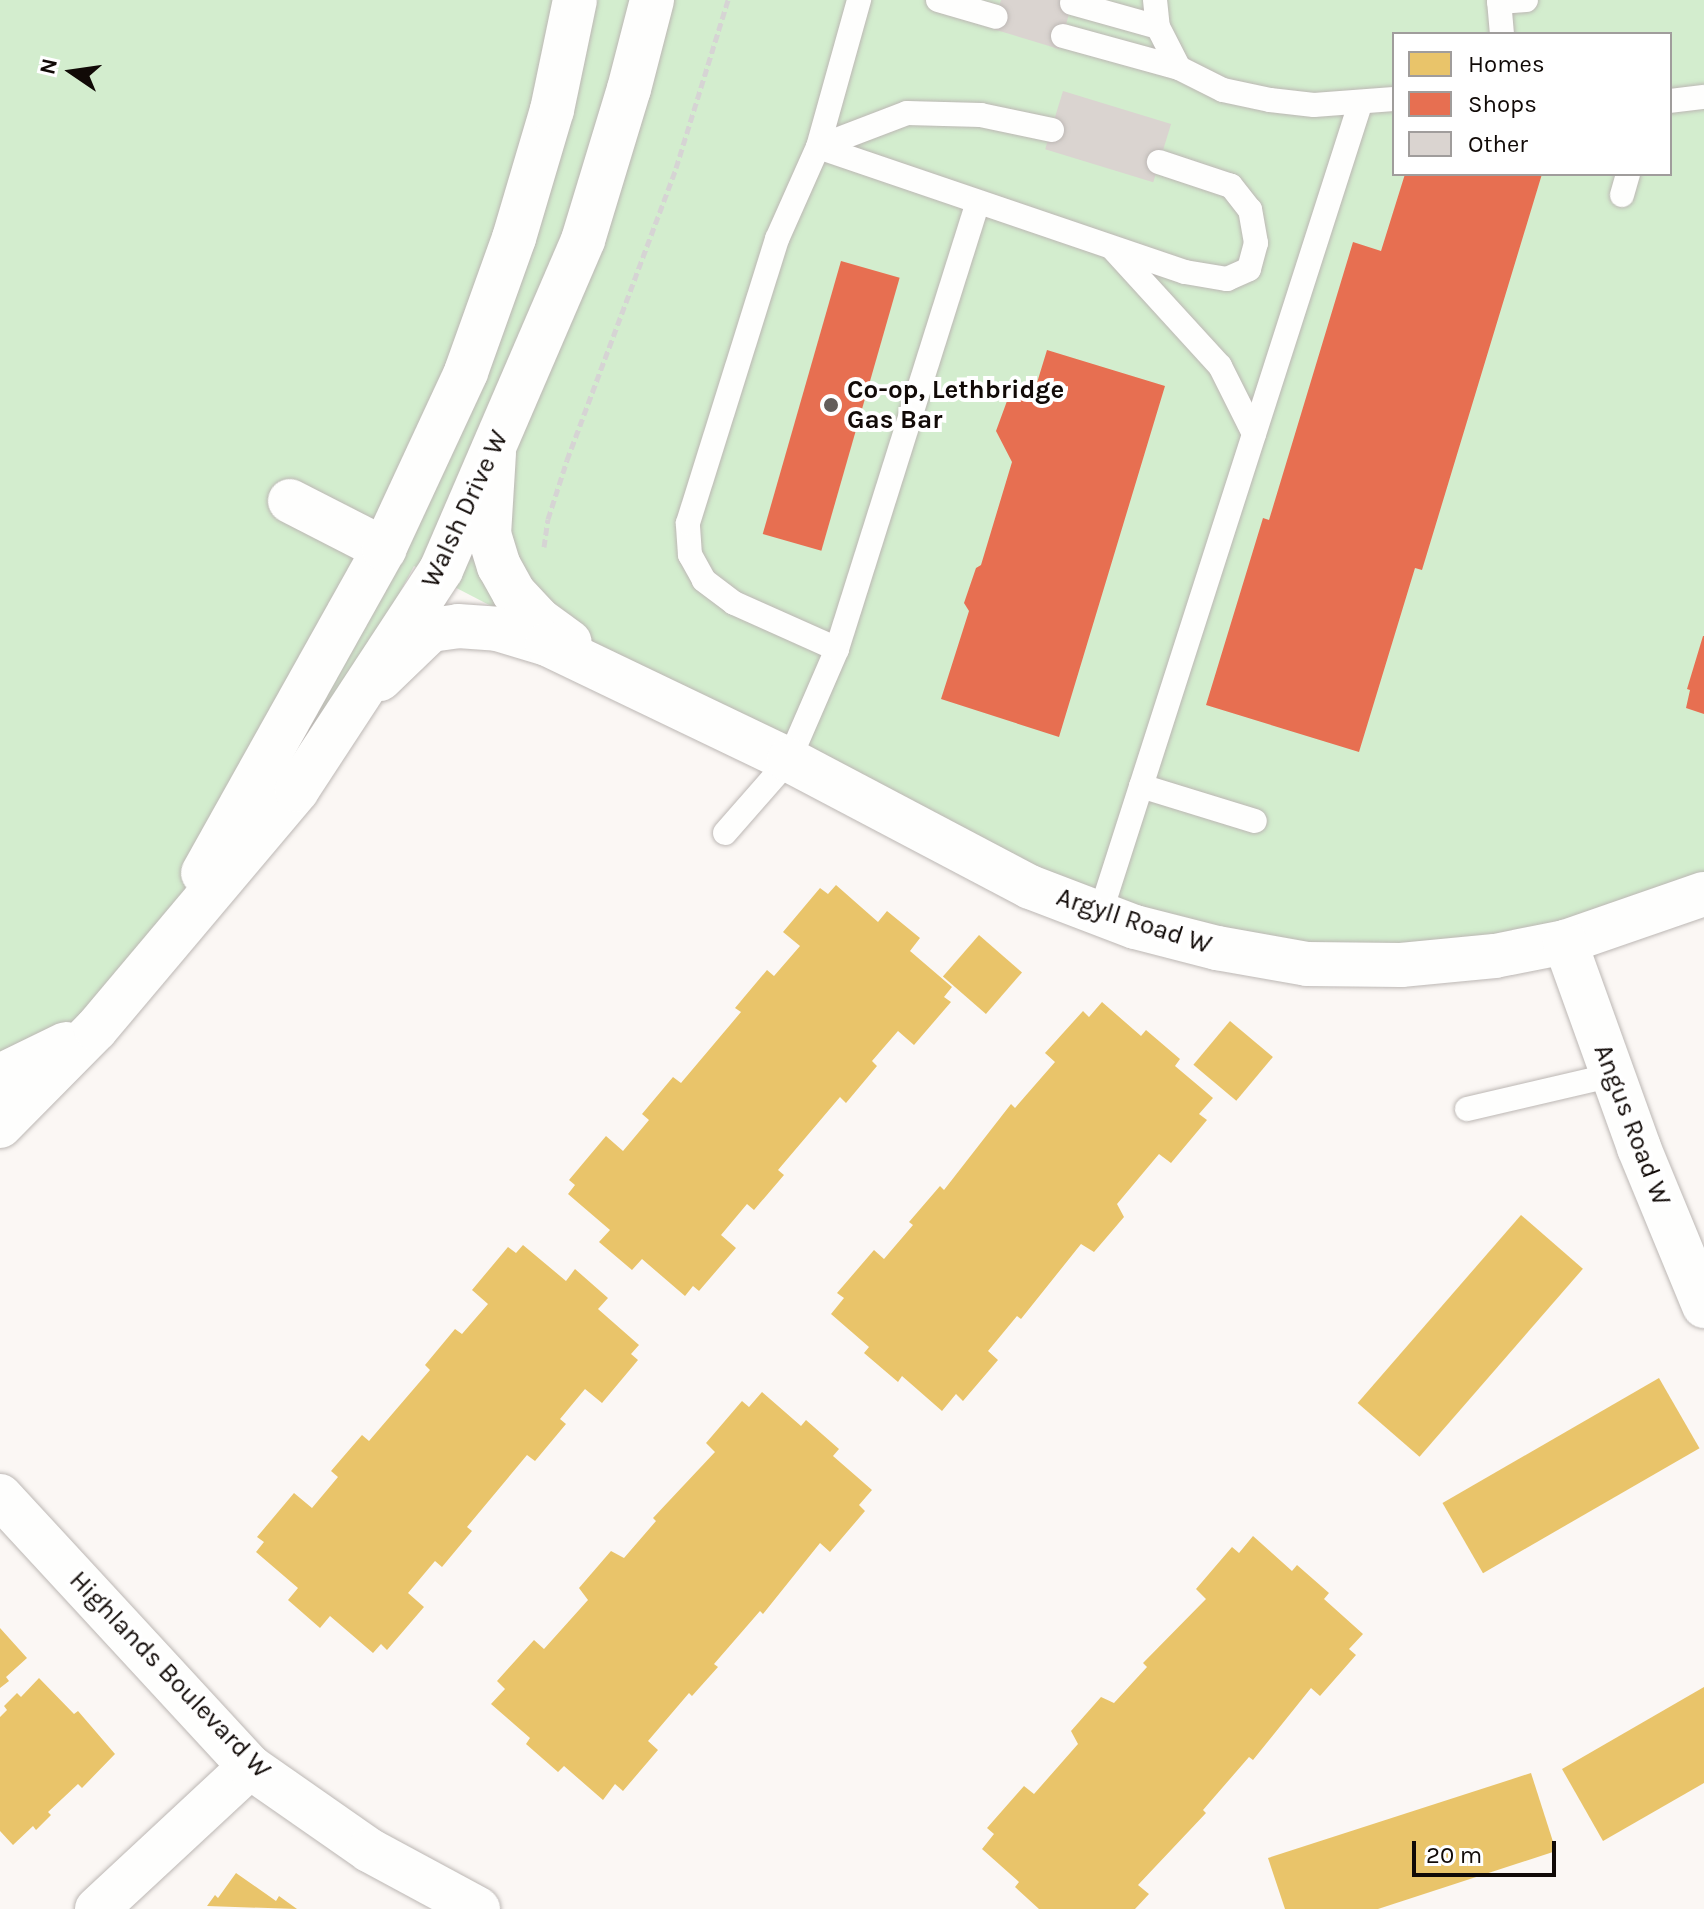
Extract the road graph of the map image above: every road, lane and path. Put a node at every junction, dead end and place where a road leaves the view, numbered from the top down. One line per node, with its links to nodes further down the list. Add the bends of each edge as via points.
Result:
1 (575, 0): 28 (street, Walsh Drive W, via 552,110 514,238 466,372)
2 (652, 0): 25 (street, Walsh Drive W, via 583,240)
3 (728, 0): 27 (path, via 676,168 567,460)
4 (859, 0): 20 (lane)
5 (938, 0): 10 (lane)
6 (1155, 0): 11 (lane)
7 (1526, 0): 8 (lane)
8 (1499, 1): 12 (lane)
9 (1072, 3): 11 (lane)
10 (996, 17)
11 (1158, 27): 14 (lane)
12 (1502, 32)
13 (1063, 36): 14 (lane)
14 (1179, 68): 18 (lane, via 1223,90 1270,100)
15 (1704, 97): 17 (lane)
16 (1392, 99): 18 (lane)
17 (1672, 101)
18 (1360, 104): 24 (lane)
19 (1052, 130): 20 (lane, via 981,115 907,113)
20 (818, 147): 22 (lane); 29 (lane, via 777,239 688,523 690,555 704,580 734,603)
21 (1159, 162): 23 (lane, via 1231,186 1250,210 1256,243 1249,269 1227,279 1185,272)
22 (978, 203): 23 (lane); 29 (lane)
23 (1111, 247): 24 (lane, via 1220,366)
24 (1254, 434): 33 (lane)
25 (495, 443): 30 (street, via 489,534 499,566 538,619); 31 (street, Walsh Drive W, via 441,570)
26 (290, 501): 28 (street)
27 (544, 547)
28 (384, 549): 39 (street, Walsh Drive W)
29 (837, 649): 32 (lane)
30 (607, 669): 31 (street, via 497,629 431,630); 32 (street, Argyll Road W)
31 (354, 707): 39 (street, Walsh Drive W, via 297,790)
32 (789, 760): 35 (lane); 37 (street, Argyll Road W, via 1030,887)
33 (1141, 786): 34 (lane); 37 (lane)
34 (1255, 821)
35 (725, 833)
36 (1704, 894): 38 (street, Argyll Road W)
37 (1100, 914): 38 (street, Argyll Road W, via 1217,948 1307,964 1401,965 1495,956)
38 (1565, 942): 41 (street, Angus Road W)
39 (159, 956): 40 (street, Walsh Drive W)
40 (96, 1029): 42 (street); 44 (street, Walsh Drive W)
41 (1613, 1075): 43 (lane); 45 (street, Angus Road W)
42 (0, 1076)
43 (1467, 1109)
44 (0, 1126)
45 (1692, 1244): 46 (street, Angus Road W)
46 (1704, 1306)
47 (0, 1496): 48 (street, Highlands Boulevard W)
48 (250, 1767): 49 (street); 50 (street, Highlands Boulevard W, via 369,1850)
49 (97, 1909)
50 (478, 1909)

